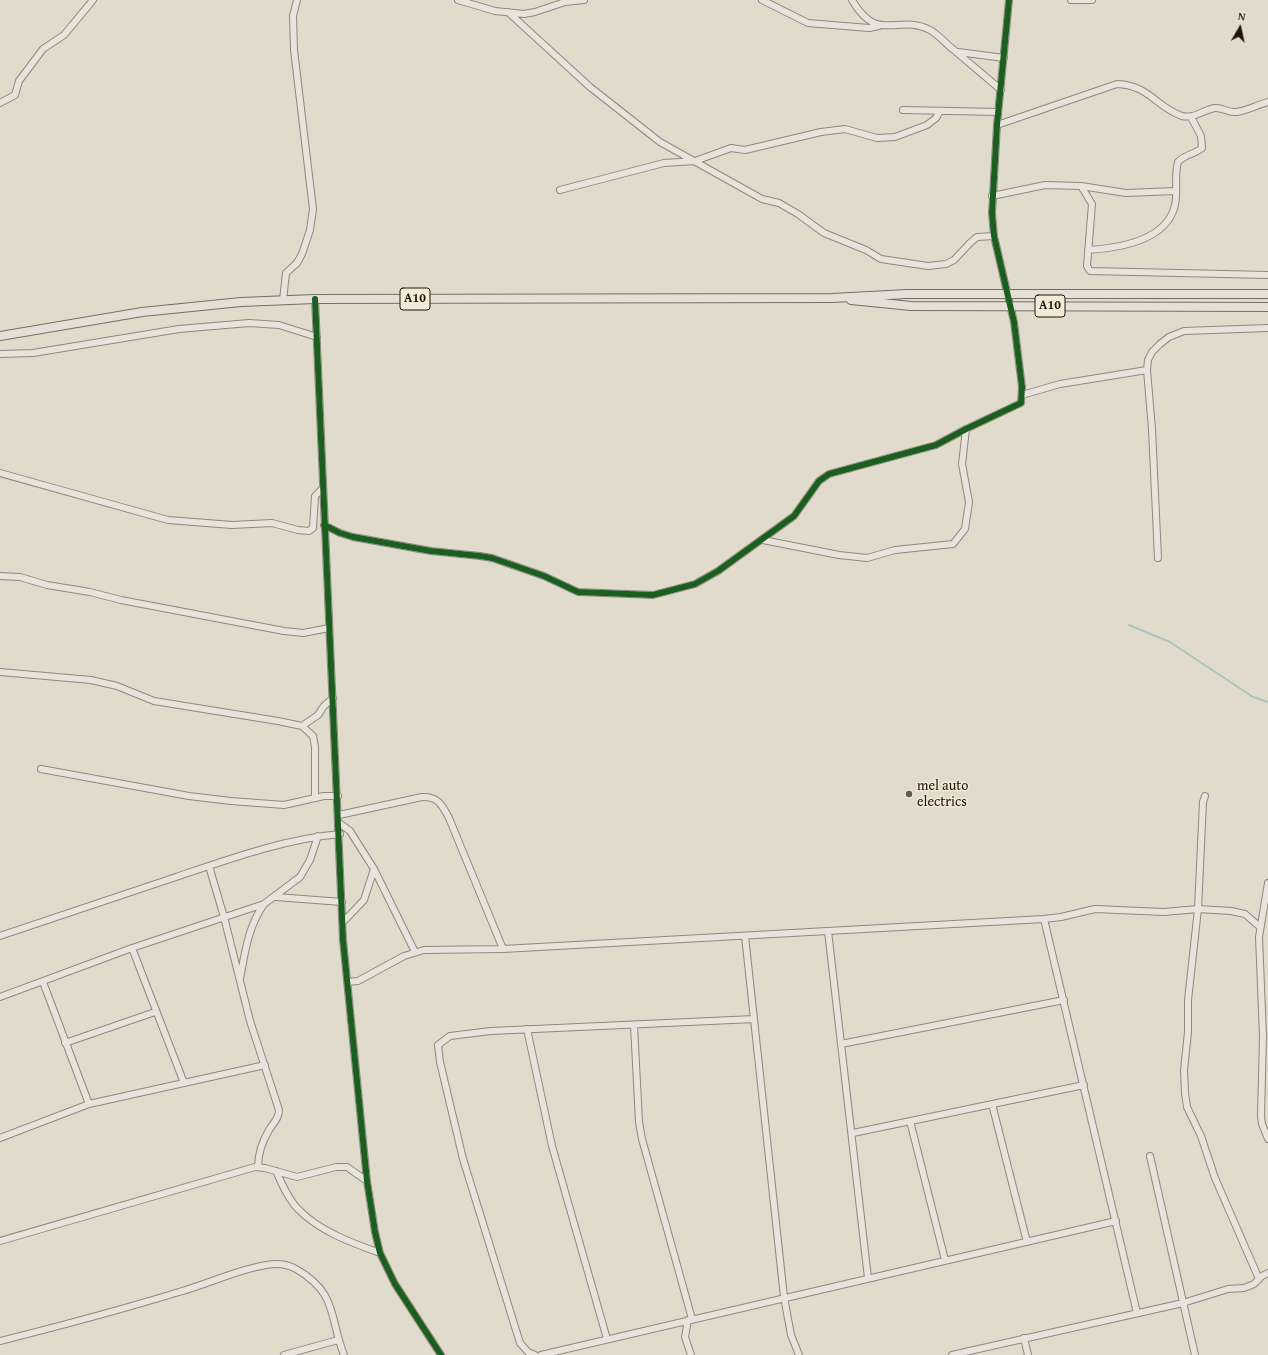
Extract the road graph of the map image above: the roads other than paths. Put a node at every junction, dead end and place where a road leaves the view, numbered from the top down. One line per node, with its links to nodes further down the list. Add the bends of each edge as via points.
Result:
1 (93, 0): 16 (street, via 64,35 43,49 20,81 15,94)
2 (297, 0): 34 (street, via 293,16 294,50 313,209 305,247 297,262 286,273)
3 (458, 0): 10 (street, via 495,11)
4 (584, 0): 10 (street, via 558,4 524,14)
5 (762, 0): 11 (street, via 808,23 870,28)
6 (852, 0): 11 (street, via 864,15)
7 (1009, 0): 13 (street)
8 (1071, 0): 9 (street)
9 (1092, 0)
10 (508, 12): 22 (street, via 595,91 660,142)
11 (879, 26): 12 (street, via 924,27)
12 (956, 52): 13 (street); 14 (street)
13 (1004, 58): 14 (street)
14 (1001, 90): 19 (street)
15 (1268, 102): 20 (street, via 1235,112 1215,108)
16 (0, 103)
17 (903, 110): 18 (street)
18 (940, 111): 19 (street); 22 (street, via 936,118 926,125 895,137 877,138 845,129 745,150 731,148)
19 (998, 112): 21 (street)
20 (1191, 117): 21 (street, via 1167,108 1144,90 1117,84); 25 (street, via 1203,143 1202,148 1196,154 1185,156 1178,162)
21 (997, 126): 26 (street)
22 (695, 161): 24 (street, via 664,163); 27 (street, via 762,199 784,206 829,236 866,250 881,260 928,266 946,264 954,260 977,237)
23 (1080, 186): 25 (street, via 1126,193); 26 (street, via 1045,185); 28 (street, via 1092,204)
24 (560, 190)
25 (1176, 191): 28 (street, via 1173,211 1158,232 1116,247)
26 (992, 196): 27 (street)
27 (994, 236): 30 (street)
28 (1088, 250): 29 (street, via 1088,268 1095,273)
29 (1268, 275)
30 (1006, 294): 31 (main road, A10); 32 (main road, A10, via 901,294); 35 (street)
31 (1268, 294)
32 (832, 298): 33 (main road, A10); 35 (main road, A10, via 904,306)
33 (315, 299): 34 (main road, A10); 39 (street)
34 (283, 300): 38 (main road, A10, via 142,312)
35 (1009, 307): 36 (main road, A10); 42 (street, via 1015,328)
36 (1268, 307)
37 (1268, 328): 41 (street, via 1184,331 1169,337 1152,352)
38 (0, 336)
39 (316, 337): 40 (street, via 279,325 249,322 179,329 33,353); 45 (street)
40 (0, 354)
41 (1147, 370): 42 (street, via 1060,384); 48 (street)
42 (1022, 395): 43 (street, via 1018,406)
43 (966, 429): 47 (street, via 936,445 828,474 819,480 794,516); 47 (street, via 962,464 968,502 965,529 952,544 895,550 867,558)
44 (0, 474): 45 (street, via 168,520 232,525 272,523 309,531 313,528 315,496)
45 (322, 489): 46 (street)
46 (324, 525): 47 (street, via 354,537 431,551 492,558 544,576 578,592 645,595 664,594 695,584); 50 (street)
47 (763, 540)
48 (1158, 558)
49 (0, 576): 50 (street, via 20,577 120,600 284,631 302,633)
50 (329, 628): 52 (street)
51 (0, 672): 53 (street, via 91,680 117,686 154,701)
52 (333, 698): 53 (street, via 318,715); 55 (street)
53 (302, 726): 57 (street, via 310,733 315,747)
54 (42, 769): 57 (street, via 189,796 231,801 284,805)
55 (338, 796): 57 (street); 58 (street)
56 (1205, 796): 68 (street)
57 (315, 797)
58 (339, 815): 59 (street); 77 (street, via 422,796 430,796 438,801 449,818)
59 (339, 824): 60 (street); 63 (street, via 350,831)
60 (340, 834): 61 (street); 66 (street)
61 (318, 836): 62 (street); 65 (street, via 310,860 300,877)
62 (209, 866): 69 (street); 74 (street)
63 (374, 869): 71 (street, via 364,900); 78 (street)
64 (1268, 882): 72 (street)
65 (276, 897): 66 (street); 67 (street)
66 (342, 902): 71 (street)
67 (264, 904): 69 (street); 80 (street, via 249,934)
68 (1198, 909): 70 (street, via 1171,912 1095,909); 72 (street, via 1245,914); 112 (street, via 1188,1000 1184,1070 1187,1107)
69 (224, 917): 76 (street); 80 (street)
70 (1044, 918): 73 (street); 83 (street)
71 (343, 922): 81 (street)
72 (1260, 927): 92 (street)
73 (828, 931): 75 (street); 89 (street)
74 (0, 936)
75 (745, 936): 77 (street); 85 (street)
76 (132, 948): 79 (street); 84 (street)
77 (504, 949): 78 (street, via 434,949)
78 (415, 952): 81 (street, via 388,964 366,978)
79 (43, 982): 82 (street); 88 (street)
80 (239, 982): 90 (street)
81 (347, 982): 104 (street)
82 (0, 997)
83 (1064, 1000): 89 (street); 94 (street)
84 (155, 1012): 88 (street); 93 (street)
85 (754, 1019): 86 (street); 113 (street)
86 (634, 1024): 87 (street); 116 (street, via 642,1139)
87 (527, 1029): 118 (street, via 552,1146); 124 (street, via 450,1036 438,1045 463,1159 520,1343 528,1352)
88 (65, 1043): 95 (street)
89 (841, 1044): 98 (street)
90 (265, 1064): 93 (street); 102 (street, via 279,1114 261,1143)
91 (1268, 1066): 92 (street)
92 (1262, 1070): 100 (street, via 1262,1124)
93 (184, 1083): 95 (street)
94 (1084, 1085): 96 (street); 105 (street)
95 (89, 1104): 99 (street)
96 (992, 1104): 97 (street); 107 (street)
97 (910, 1121): 98 (street); 109 (street)
98 (853, 1133): 111 (street)
99 (0, 1138)
100 (1268, 1139)
101 (1150, 1156): 114 (street)
102 (258, 1167): 103 (street); 106 (street)
103 (276, 1171): 104 (street, via 302,1177 336,1167 347,1167); 108 (street, via 298,1210 338,1236)
104 (367, 1181): 108 (street)
105 (1116, 1221): 107 (street); 115 (street)
106 (0, 1241)
107 (1026, 1242): 109 (street)
108 (380, 1253): 123 (street, via 395,1284)
109 (945, 1260): 111 (street)
110 (1268, 1273): 112 (street)
111 (868, 1278): 113 (street)
112 (1259, 1279): 114 (street, via 1244,1288 1228,1289)
113 (784, 1297): 116 (street); 127 (street)
114 (1183, 1302): 115 (street); 130 (street)
115 (1137, 1313): 117 (street)
116 (690, 1320): 118 (street); 126 (street, via 685,1337)
117 (1024, 1338): 128 (street); 129 (street)
118 (607, 1339): 125 (street)
119 (338, 1340): 120 (street, via 331,1305 323,1291 296,1269 280,1264 251,1269 179,1292); 121 (street); 122 (street)
120 (0, 1341)
121 (284, 1355)
122 (344, 1355)
123 (441, 1355)
124 (535, 1355)
125 (541, 1355)
126 (691, 1355)
127 (798, 1355)
128 (952, 1355)
129 (1028, 1355)
130 (1195, 1355)

